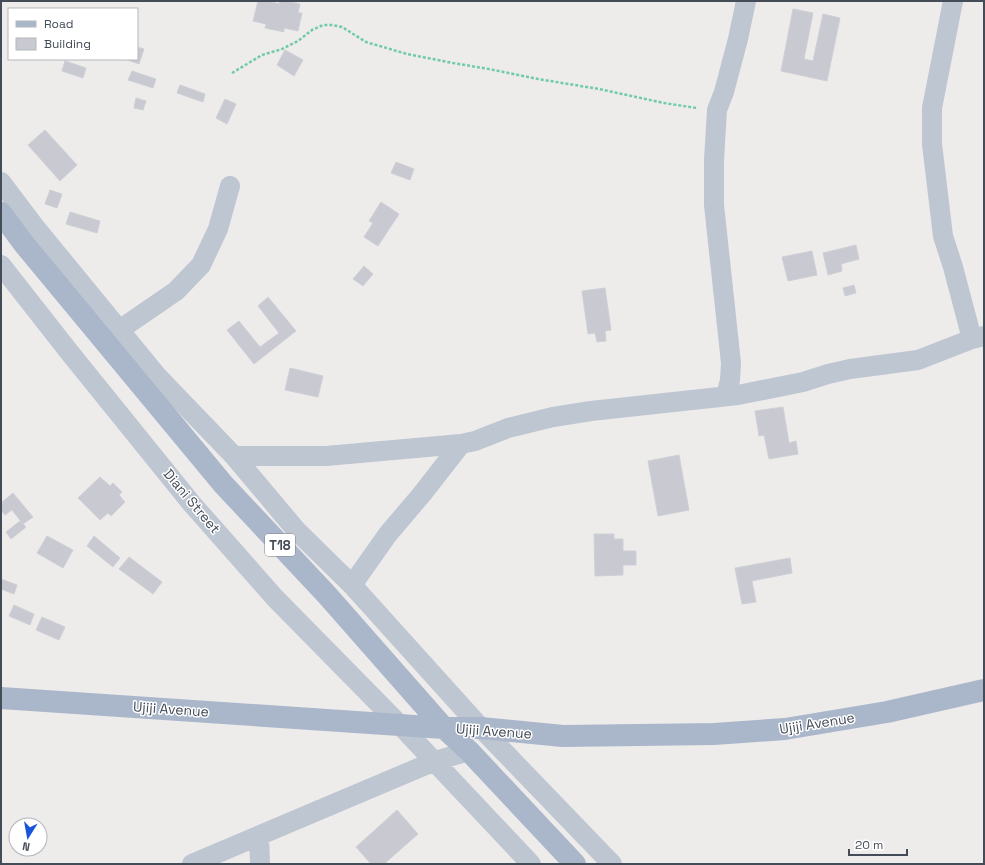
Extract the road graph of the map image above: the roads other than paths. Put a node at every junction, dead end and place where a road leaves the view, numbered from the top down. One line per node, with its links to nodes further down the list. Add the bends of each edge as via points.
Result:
1 (746, 1): 9 (street, via 718,110 714,160 714,206 731,363)
2 (952, 1): 8 (street, via 932,108 932,144 943,236)
3 (1, 182): 7 (street)
4 (230, 186): 7 (street, via 218,229 200,265 176,291)
5 (1, 213): 7 (main road, T18, via 24,244)
6 (1, 265): 15 (street, Diani Street, via 192,504 275,598)
7 (112, 336): 11 (street, via 158,378); 16 (main road, T18, via 223,484 327,595)
8 (978, 337): 9 (street, via 918,360 850,369 803,382)
9 (726, 396): 10 (street, via 553,417 508,428)
10 (461, 444): 11 (street, via 326,456); 12 (street, via 388,534)
11 (234, 456): 12 (street, via 297,531)
12 (352, 585): 17 (street)
13 (984, 690): 17 (main road, Ujiji Avenue, via 887,712 785,730 714,734 563,736)
14 (1, 698): 15 (main road, Ujiji Avenue)
15 (399, 724): 16 (main road, Ujiji Avenue); 19 (street, Diani Street)
16 (444, 728): 17 (main road, Ujiji Avenue); 18 (main road, T18)
17 (481, 728): 25 (street)
18 (469, 752): 19 (street); 24 (main road, T18)
19 (435, 762): 20 (street); 23 (street, Diani Street)
20 (259, 836): 21 (street); 22 (street)
21 (192, 864)
22 (260, 864)
23 (531, 864)
24 (574, 864)
25 (612, 864)

